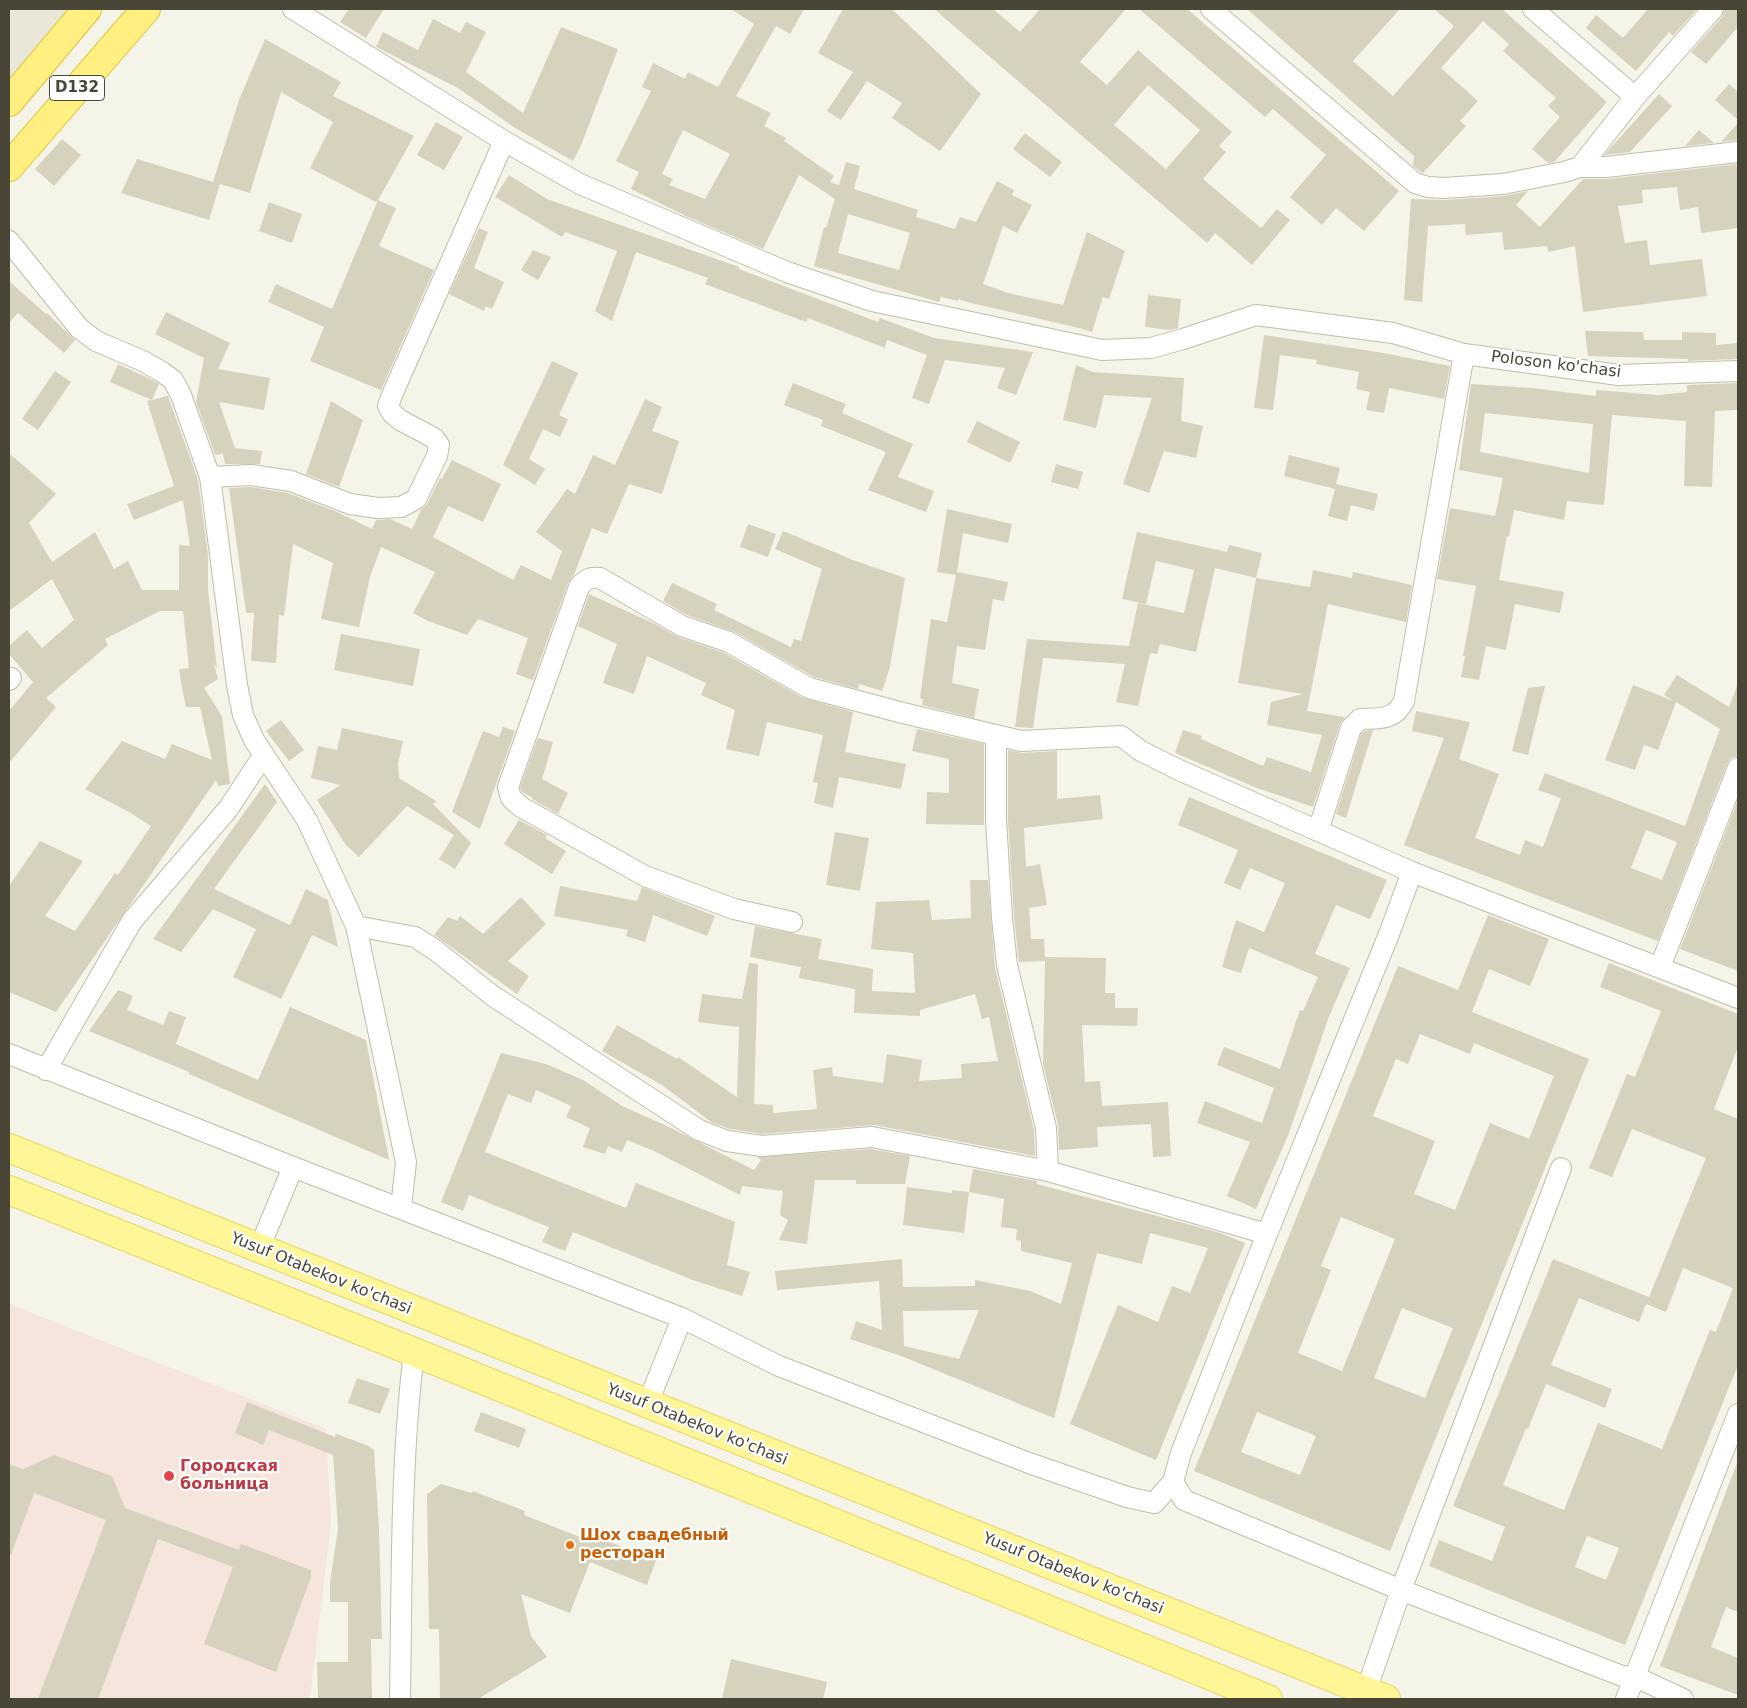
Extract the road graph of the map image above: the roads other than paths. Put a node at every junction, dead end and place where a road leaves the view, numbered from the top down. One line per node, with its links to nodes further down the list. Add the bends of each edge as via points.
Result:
1 (88, 9): 8 (highway, D132)
2 (146, 9): 11 (highway, D132)
3 (294, 9): 9 (street, Poloson ko'chasi)
4 (1211, 9): 12 (street, via 1415,183 1428,188 1503,184)
5 (1533, 9): 7 (street)
6 (1713, 9): 7 (street)
7 (1635, 97): 12 (street)
8 (9, 102)
9 (504, 141): 14 (street, Poloson ko'chasi, via 580,184 787,272 872,301 1102,350 1151,348 1256,315 1393,333); 16 (street, via 388,406 400,420 434,438 439,445 416,499 401,507 378,508 350,504 291,482 251,475)
10 (1738, 152): 12 (street)
11 (9, 167)
12 (1580, 167)
13 (9, 241): 16 (street, via 79,328 96,341 143,361 173,380)
14 (1464, 354): 15 (street, Poloson ko'chasi, via 1619,375); 20 (street, via 1404,701 1400,711 1390,717 1360,719 1351,728)
15 (1738, 371)
16 (210, 476): 18 (street, via 237,685 243,715)
17 (996, 737): 20 (street, via 1021,742 1121,736 1140,751); 22 (street, via 809,688 729,642 682,626 600,578 586,579 579,587 508,786 511,798 521,807 644,876 734,909); 31 (street, via 996,820 1006,955 1046,1128)
18 (263, 756): 23 (street, via 307,820); 27 (street, via 228,808 132,922)
19 (1738, 768): 24 (street)
20 (1318, 831): 21 (street)
21 (1412, 872): 24 (street); 34 (street)
22 (792, 922)
23 (356, 926): 31 (street, via 415,937 510,1007 699,1130 727,1141 762,1146 872,1137); 33 (street, via 406,1162)
24 (1660, 967): 25 (street)
25 (1738, 998)
26 (9, 1054): 27 (street)
27 (46, 1070): 29 (street)
28 (9, 1148): 35 (main road, Yusuf Otabekov ko'chasi)
29 (292, 1167): 33 (street); 35 (street)
30 (1561, 1168): 41 (street)
31 (1048, 1172): 34 (street)
32 (9, 1190): 37 (main road)
33 (401, 1208): 36 (street)
34 (1267, 1234): 40 (street)
35 (259, 1249): 38 (main road, Yusuf Otabekov ko'chasi)
36 (682, 1318): 38 (street); 40 (street, via 779,1366 1029,1463 1127,1497 1154,1503)
37 (414, 1352): 44 (street, via 404,1463); 45 (main road)
38 (648, 1405): 43 (main road, Yusuf Otabekov ko'chasi)
39 (1738, 1414): 42 (street)
40 (1173, 1482): 41 (street, via 1184,1500)
41 (1402, 1590): 42 (street, via 1622,1676); 43 (street)
42 (1636, 1677): 46 (street); 47 (street)
43 (1376, 1695)
44 (400, 1699)
45 (1268, 1699)
46 (1626, 1699)
47 (1683, 1699)

